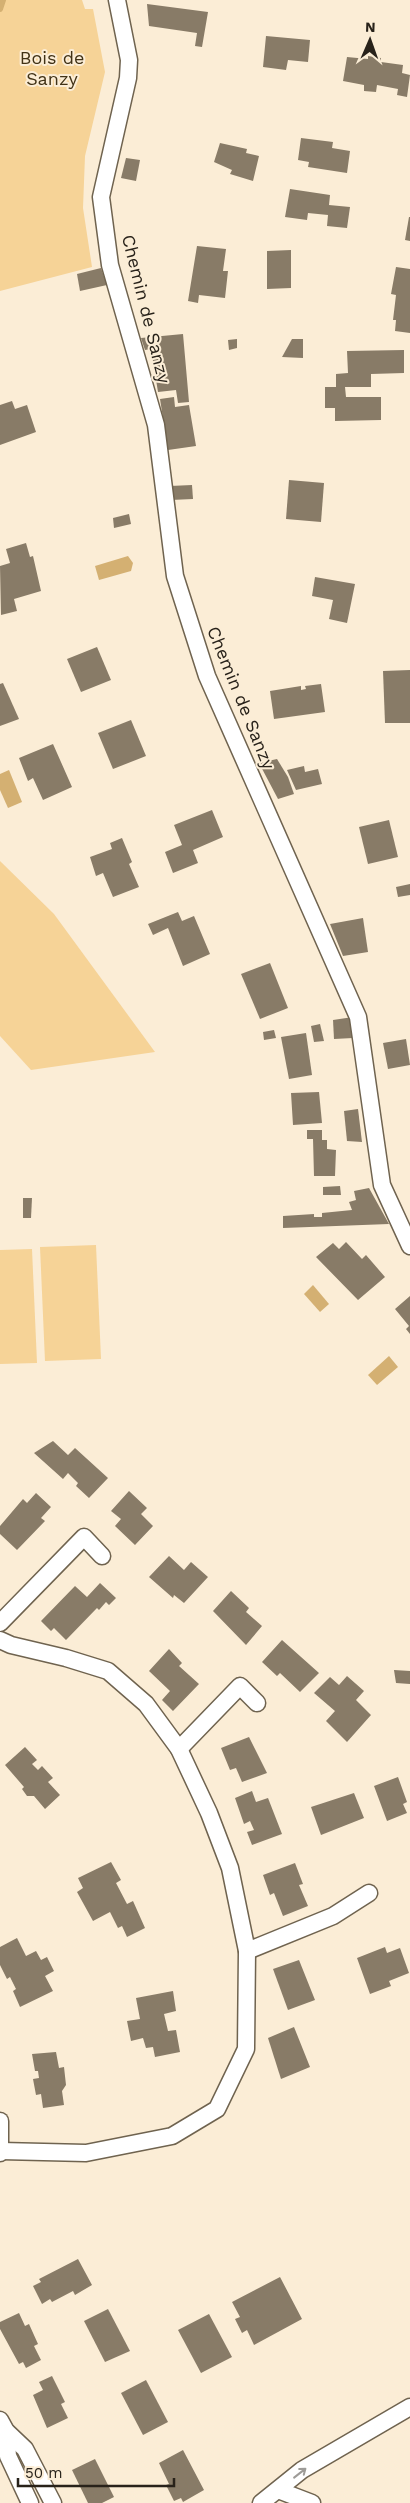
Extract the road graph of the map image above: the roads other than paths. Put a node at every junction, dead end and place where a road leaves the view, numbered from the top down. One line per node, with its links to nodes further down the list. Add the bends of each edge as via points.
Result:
1 (117, 0): 2 (street, Chemin de Sanzy, via 129,60 128,78 101,197 110,265 156,425 175,576 207,676 358,1017 382,1185)
2 (410, 1246)
3 (102, 1556): 4 (street, via 84,1537)
4 (0, 1623)
5 (0, 1640): 7 (street, via 108,1671 146,1704)
6 (257, 1703): 7 (street, via 240,1686)
7 (180, 1749): 9 (street, via 210,1813 230,1868)
8 (369, 1894): 9 (street, via 333,1916)
9 (247, 1951): 11 (street, via 246,2049 217,2109 172,2136 86,2153)
10 (0, 2121): 11 (street)
11 (0, 2152)
12 (410, 2407): 14 (street, one-way to 12, via 302,2470)
13 (3, 2425): 15 (street, via 8,2456); 16 (street, via 25,2449)
14 (278, 2490): 17 (street); 18 (street)
15 (30, 2503)
16 (53, 2503)
17 (261, 2503)
18 (312, 2503)

